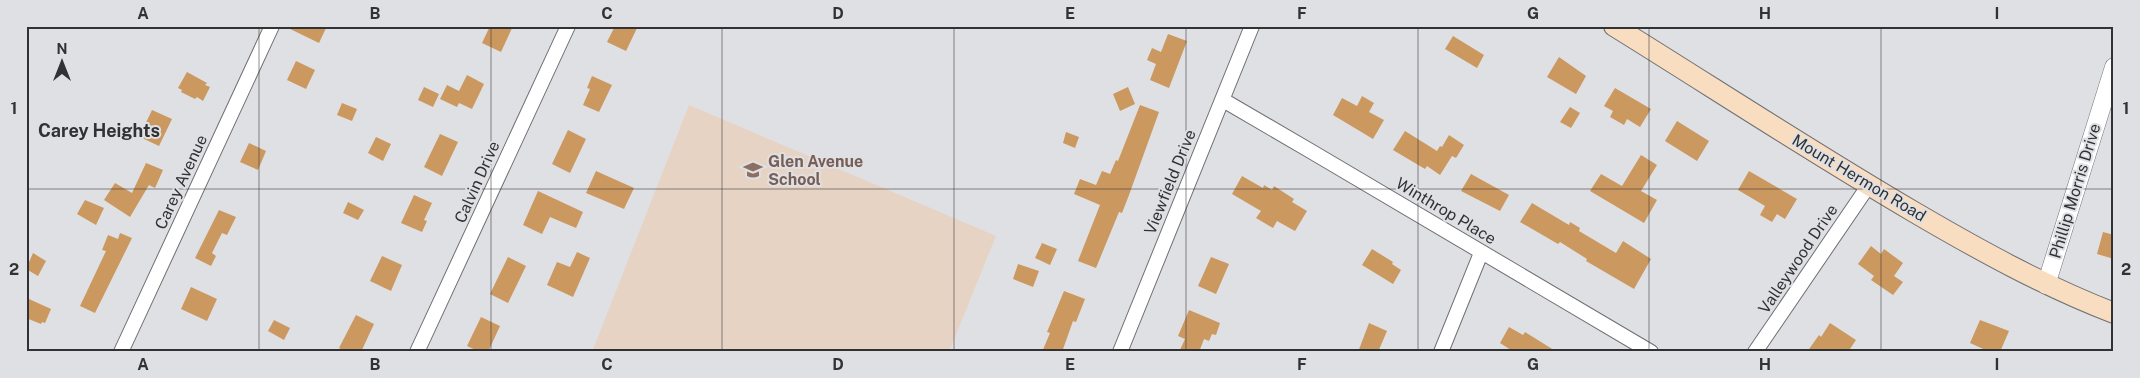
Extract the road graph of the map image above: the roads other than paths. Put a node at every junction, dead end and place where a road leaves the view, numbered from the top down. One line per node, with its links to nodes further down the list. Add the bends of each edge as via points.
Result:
1 (272, 26): 11 (street, Carey Avenue)
2 (568, 26): 12 (street, Calvin Drive)
3 (1252, 26): 6 (street, Viewfield Drive)
4 (1614, 26): 7 (main road, Mount Hermon Road)
5 (2114, 68): 9 (street, Phillip Morris Drive)
6 (1223, 100): 8 (street, Winthrop Place); 13 (street, Viewfield Drive)
7 (1869, 186): 9 (main road, Mount Hermon Road); 16 (street, Valleywood Drive)
8 (1481, 253): 14 (street); 15 (street, Winthrop Place)
9 (2046, 285): 10 (main road, Mount Hermon Road)
10 (2114, 313)
11 (121, 352)
12 (416, 352)
13 (1120, 352)
14 (1441, 352)
15 (1651, 352)
16 (1755, 352)

